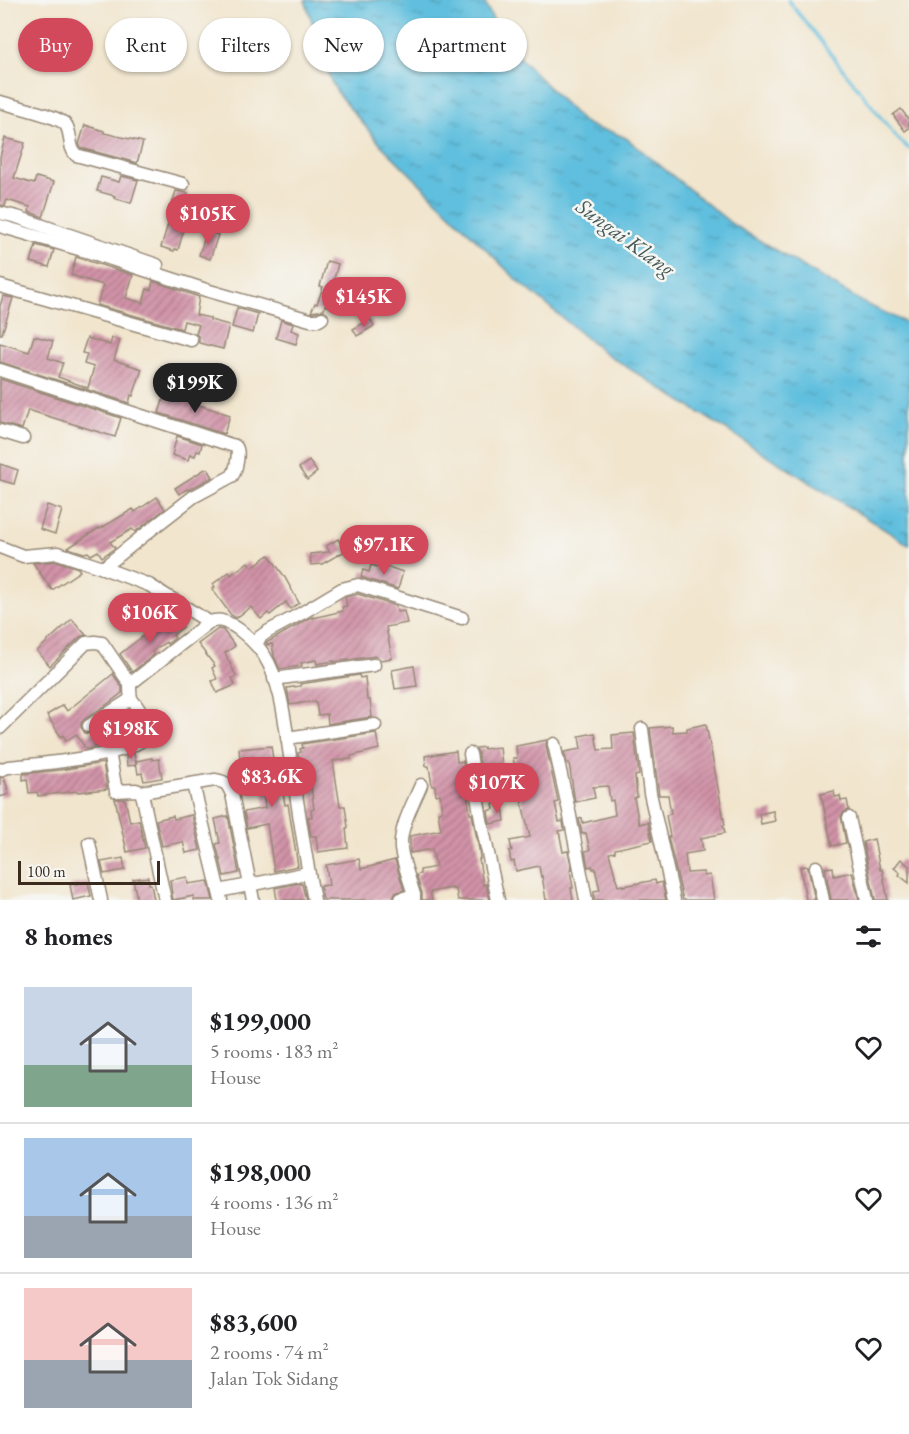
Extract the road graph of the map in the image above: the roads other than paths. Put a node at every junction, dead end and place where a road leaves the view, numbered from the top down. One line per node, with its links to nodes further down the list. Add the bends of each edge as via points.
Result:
1 (0, 102): 2 (street, via 60,119 67,126 76,155)
2 (183, 184)
3 (0, 213): 5 (street)
4 (0, 226): 7 (street, via 310,320)
5 (157, 265)
6 (0, 286): 8 (street)
7 (322, 318)
8 (191, 340)
9 (0, 370): 13 (street, via 238,450 232,476 193,497)
10 (0, 431): 11 (street)
11 (23, 438)
12 (0, 547): 13 (street, via 23,556 58,553)
13 (103, 568): 15 (street, via 149,585)
14 (462, 618): 16 (street, via 358,585 342,589 267,632)
15 (209, 622): 16 (street, via 220,620 230,624); 19 (street)
16 (256, 645): 18 (street)
17 (374, 665): 18 (street)
18 (274, 679): 25 (street)
19 (130, 684): 20 (street); 23 (street, via 102,643 86,643)
20 (131, 699): 22 (street); 27 (street, via 147,727 146,735 142,741)
21 (375, 725): 25 (street)
22 (89, 726)
23 (0, 728)
24 (642, 729): 47 (street, via 650,793)
25 (287, 738): 36 (street)
26 (554, 744): 46 (street)
27 (109, 753): 29 (street); 32 (street, via 116,791)
28 (470, 754): 45 (street)
29 (0, 770)
30 (193, 784): 32 (street); 37 (street, via 215,780 228,785); 38 (street)
31 (421, 785): 40 (street, via 407,819 401,848)
32 (141, 792): 42 (street)
33 (849, 818): 49 (street)
34 (89, 843): 41 (street)
35 (816, 867): 48 (street)
36 (308, 873): 37 (street); 44 (street)
37 (250, 884): 38 (street); 43 (street)
38 (220, 896)
39 (400, 898): 40 (street)
40 (414, 898)
41 (101, 900)
42 (165, 900)
43 (253, 900)
44 (314, 900)
45 (498, 900)
46 (586, 900)
47 (674, 900)
48 (823, 900)
49 (867, 900)

